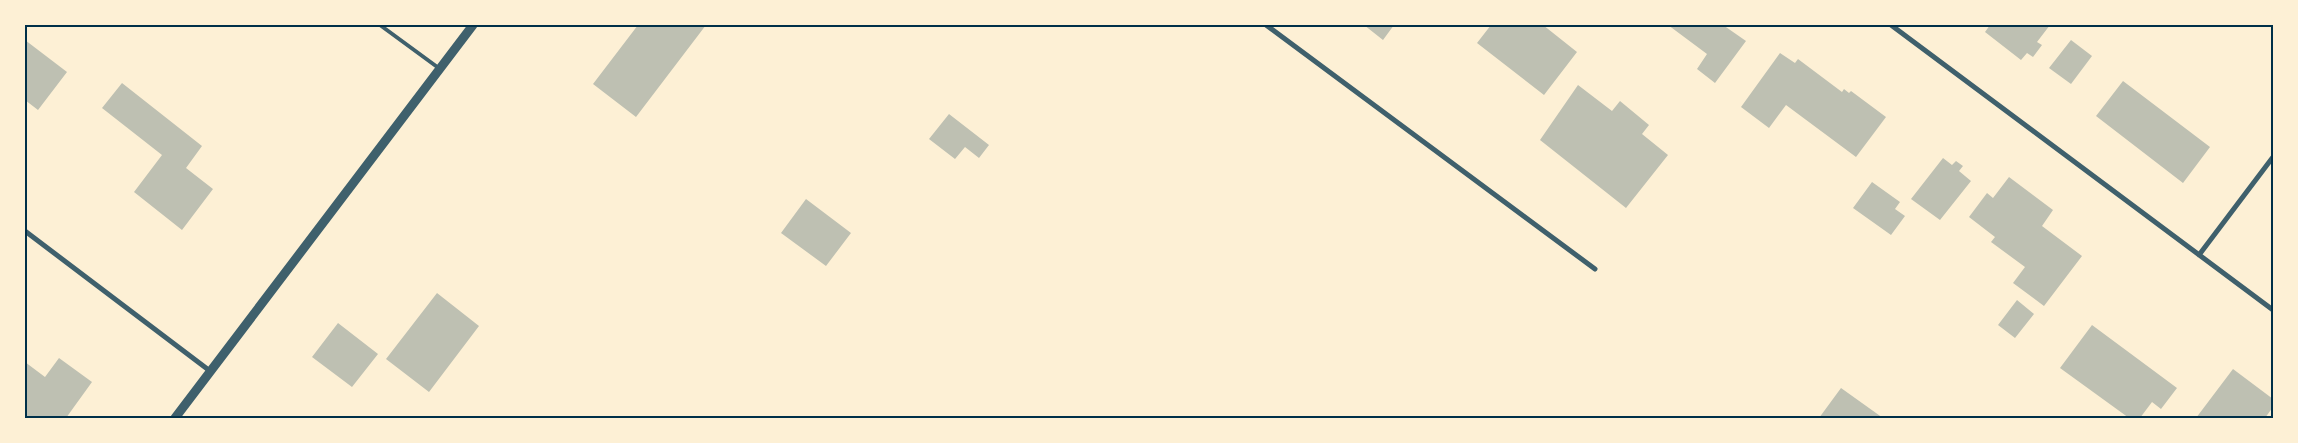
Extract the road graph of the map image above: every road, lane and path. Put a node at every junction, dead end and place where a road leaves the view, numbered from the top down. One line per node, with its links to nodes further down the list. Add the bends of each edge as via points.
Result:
1 (380, 25): 5 (lane)
2 (473, 25): 5 (street)
3 (1266, 25): 9 (street)
4 (1894, 26): 8 (street)
5 (440, 69): 11 (street)
6 (2273, 157): 8 (street)
7 (25, 231): 11 (street)
8 (2200, 255): 10 (street)
9 (1595, 269)
10 (2273, 310)
11 (210, 371): 12 (street)
12 (175, 418)

